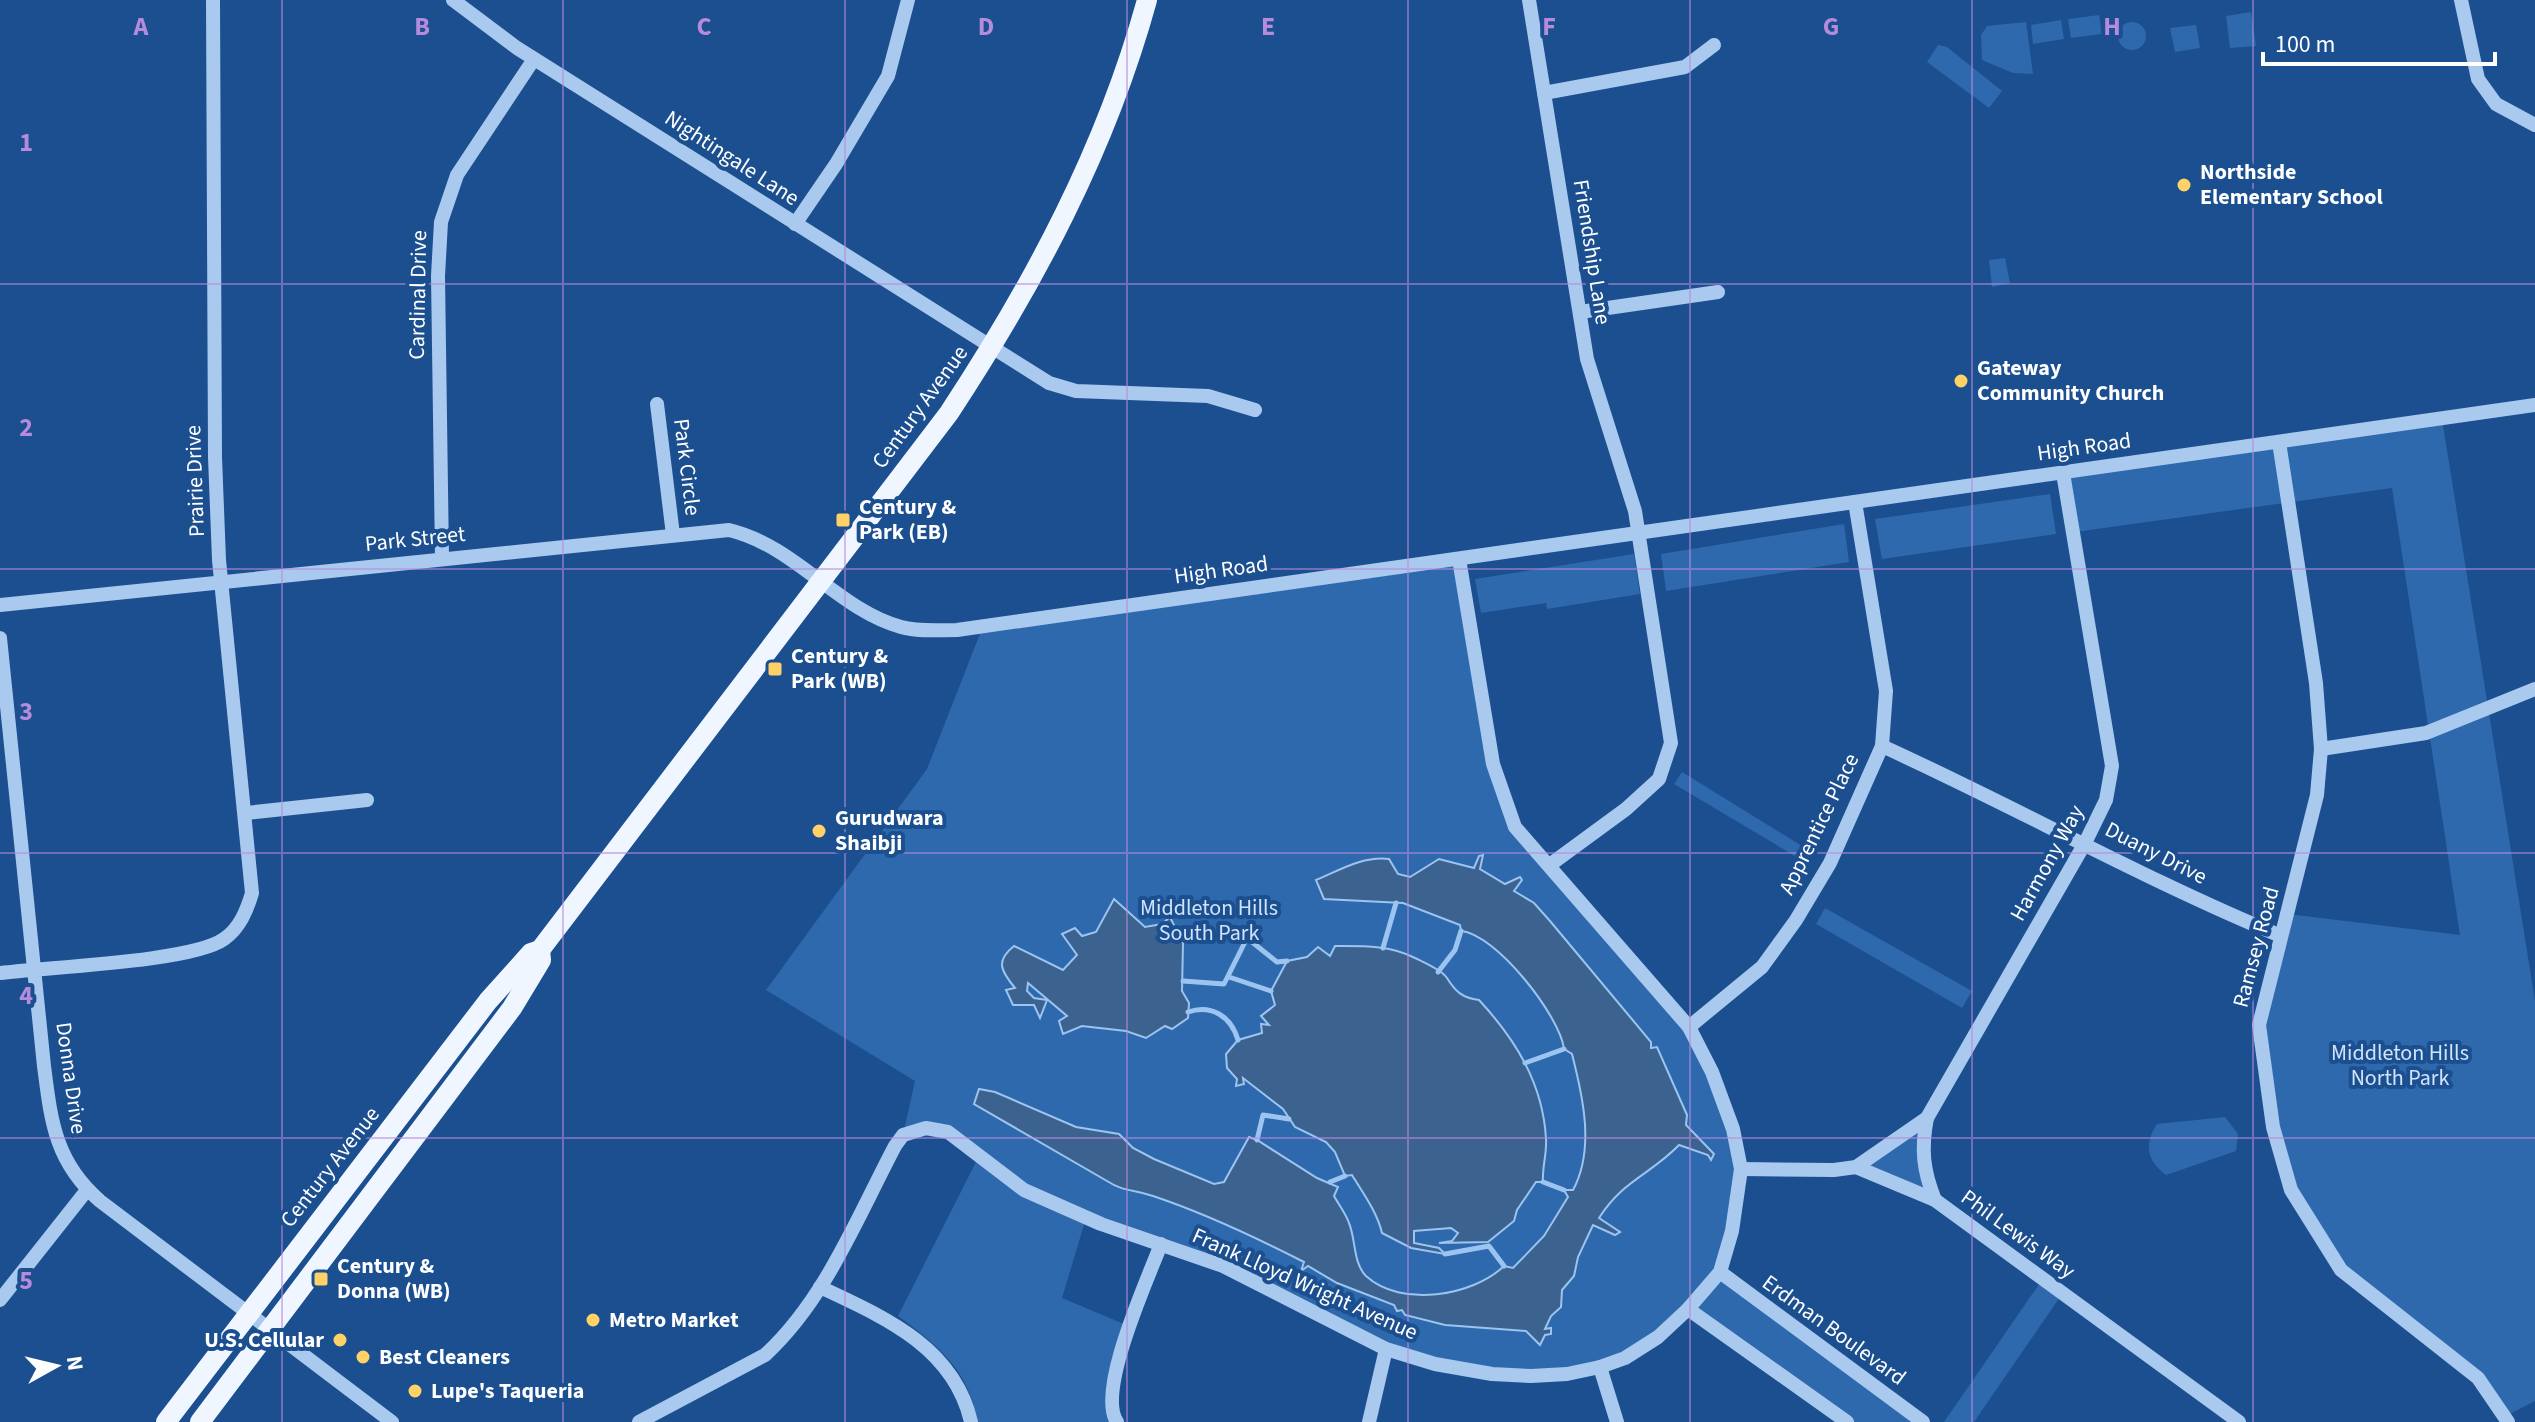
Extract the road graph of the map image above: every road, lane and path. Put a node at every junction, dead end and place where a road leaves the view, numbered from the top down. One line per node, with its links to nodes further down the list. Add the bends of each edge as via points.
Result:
1 (213, 0): 26 (street, Prairie Drive, via 215,457)
2 (453, 0): 8 (street, Nightingale Lane)
3 (908, 0): 11 (street, via 888,76)
4 (1147, 0): 14 (main road, Century Avenue, via 1084,174)
5 (1529, 0): 9 (street, Friendship Lane)
6 (2461, 0): 10 (street, via 2478,79 2496,104)
7 (1714, 45): 9 (street, via 1685,67)
8 (534, 59): 11 (street, Nightingale Lane); 23 (street, Cardinal Drive, via 457,175 441,222)
9 (1544, 93): 13 (street, Friendship Lane)
10 (2535, 125)
11 (795, 224): 14 (street, Nightingale Lane)
12 (1718, 292): 13 (street)
13 (1580, 312): 21 (street, Friendship Lane, via 1587,359)
14 (992, 347): 17 (street, Nightingale Lane, via 1049,383 1076,391 1208,396); 25 (main road, Century Avenue, via 949,413)
15 (657, 404): 22 (street, Park Circle)
16 (2535, 405): 18 (street, High Road)
17 (1255, 410)
18 (2279, 442): 19 (street, High Road); 31 (street, Ramsey Road)
19 (2063, 473): 20 (street, High Road); 34 (street, Harmony Way, via 2112,766 2106,800)
20 (1855, 502): 21 (street, High Road); 30 (street, Apprentice Place, via 1886,691)
21 (1640, 533): 24 (street, High Road); 35 (street, via 1671,743 1659,779)
22 (673, 535): 23 (street, Park Street); 25 (street, Park Street, via 729,530 754,536)
23 (442, 558): 26 (street, Park Street)
24 (1459, 559): 25 (street, High Road, via 957,630 902,627 858,606); 35 (street, Frank Lloyd Wright Avenue, via 1493,764 1515,827)
25 (822, 579): 37 (main road, Century Avenue)
26 (222, 582): 27 (street, Park Street); 33 (street, Prairie Drive)
27 (0, 605)
28 (0, 638): 38 (street, Donna Drive)
29 (2535, 689): 31 (street, via 2426,733)
30 (1882, 746): 34 (street, Duany Drive); 40 (street, Apprentice Place, via 1830,863 1796,920 1762,967)
31 (2321, 749): 36 (street, Ramsey Road, via 2317,795)
32 (367, 800): 33 (street)
33 (246, 813): 38 (street, Prairie Drive, via 252,893 243,918 228,937 190,953)
34 (2085, 843): 36 (street, Duany Drive); 41 (street, Harmony Way)
35 (1551, 864): 40 (street, Frank Lloyd Wright Avenue)
36 (2281, 936): 66 (street, Ramsey Road, via 2259,1025 2273,1127 2291,1190 2341,1270 2478,1378)
37 (540, 950): 51 (main road, Century Avenue, via 531,953 488,1001); 52 (main road, Century Avenue, via 541,960 512,1008)
38 (35, 969): 39 (street); 44 (street, Donna Drive, via 52,1128)
39 (0, 973)
40 (1689, 1027): 43 (street, Frank Lloyd Wright Avenue, via 1733,1129)
41 (1927, 1118): 42 (street, Harmony Way); 45 (street, via 1921,1149)
42 (1856, 1167): 43 (street, Phil Lewis Way); 45 (street, Phil Lewis Way)
43 (1741, 1169): 47 (street, Frank Lloyd Wright Avenue)
44 (87, 1190): 49 (street); 51 (street, Donna Drive)
45 (1935, 1200): 65 (street, Phil Lewis Way)
46 (1161, 1244): 48 (street, Frank Lloyd Wright Avenue, via 1024,1190 948,1132 926,1128 903,1135 895,1146); 53 (street, Frank Lloyd Wright Avenue, via 1223,1266); 60 (street, via 1111,1388)
47 (1720, 1272): 50 (street, Frank Lloyd Wright Avenue); 64 (street, Erdman Boulevard)
48 (820, 1287): 58 (street, Frank Lloyd Wright Avenue, via 805,1314 765,1355); 59 (street, via 932,1350 960,1388)
49 (0, 1300)
50 (1688, 1309): 54 (street, Frank Lloyd Wright Avenue, via 1658,1337); 63 (street)
51 (248, 1314): 52 (street, Donna Drive); 55 (main road, Century Avenue)
52 (271, 1332): 56 (main road, Century Avenue); 57 (street)
53 (1386, 1349): 54 (street, Frank Lloyd Wright Avenue, via 1492,1374 1567,1374); 61 (street)
54 (1600, 1367): 62 (street)
55 (166, 1422)
56 (200, 1422)
57 (392, 1422)
58 (639, 1422)
59 (971, 1422)
60 (1117, 1422)
61 (1369, 1422)
62 (1617, 1422)
63 (1847, 1422)
64 (1923, 1422)
65 (2239, 1422)
66 (2508, 1422)

